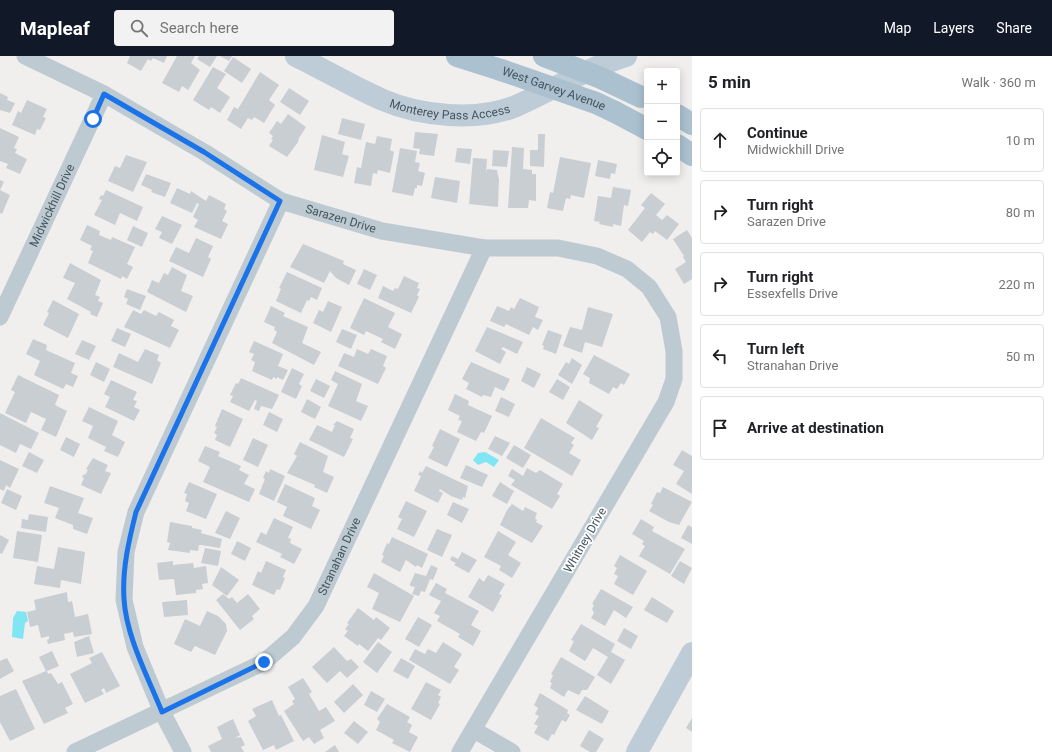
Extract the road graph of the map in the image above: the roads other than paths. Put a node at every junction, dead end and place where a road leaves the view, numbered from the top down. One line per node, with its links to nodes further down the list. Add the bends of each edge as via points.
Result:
1 (25, 56): 7 (street, Sarazen Drive)
2 (296, 56): 6 (main road, Monterey Pass Access, via 384,100 424,112 462,116 486,114 515,106)
3 (458, 56): 11 (main road, West Garvey Avenue, bridge, via 596,103)
4 (544, 56): 8 (main road, bridge)
5 (626, 56): 6 (main road, Monterey Pass Access)
6 (604, 59)
7 (104, 94): 14 (street, Sarazen Drive, via 204,152); 16 (street, Midwickhill Drive)
8 (644, 98)
9 (680, 117): 10 (main road)
10 (692, 124)
11 (644, 127)
12 (680, 147): 13 (main road)
13 (692, 155)
14 (280, 201): 15 (street, Sarazen Drive, via 382,231); 19 (street, via 136,512 126,552 124,600 135,647)
15 (484, 248): 17 (street, Sarazen Drive, via 558,248 597,256 627,269 649,287); 19 (street, Stranahan Drive, via 316,606 293,637 264,662)
16 (0, 317)
17 (668, 317): 20 (street, Whitney Drive, via 674,351 674,379 666,402)
18 (692, 653): 25 (main road)
19 (162, 712): 21 (street, Stranahan Drive); 22 (street)
20 (474, 730): 23 (street, Whitney Drive); 24 (street)
21 (75, 752)
22 (183, 752)
23 (460, 752)
24 (512, 752)
25 (637, 752)

